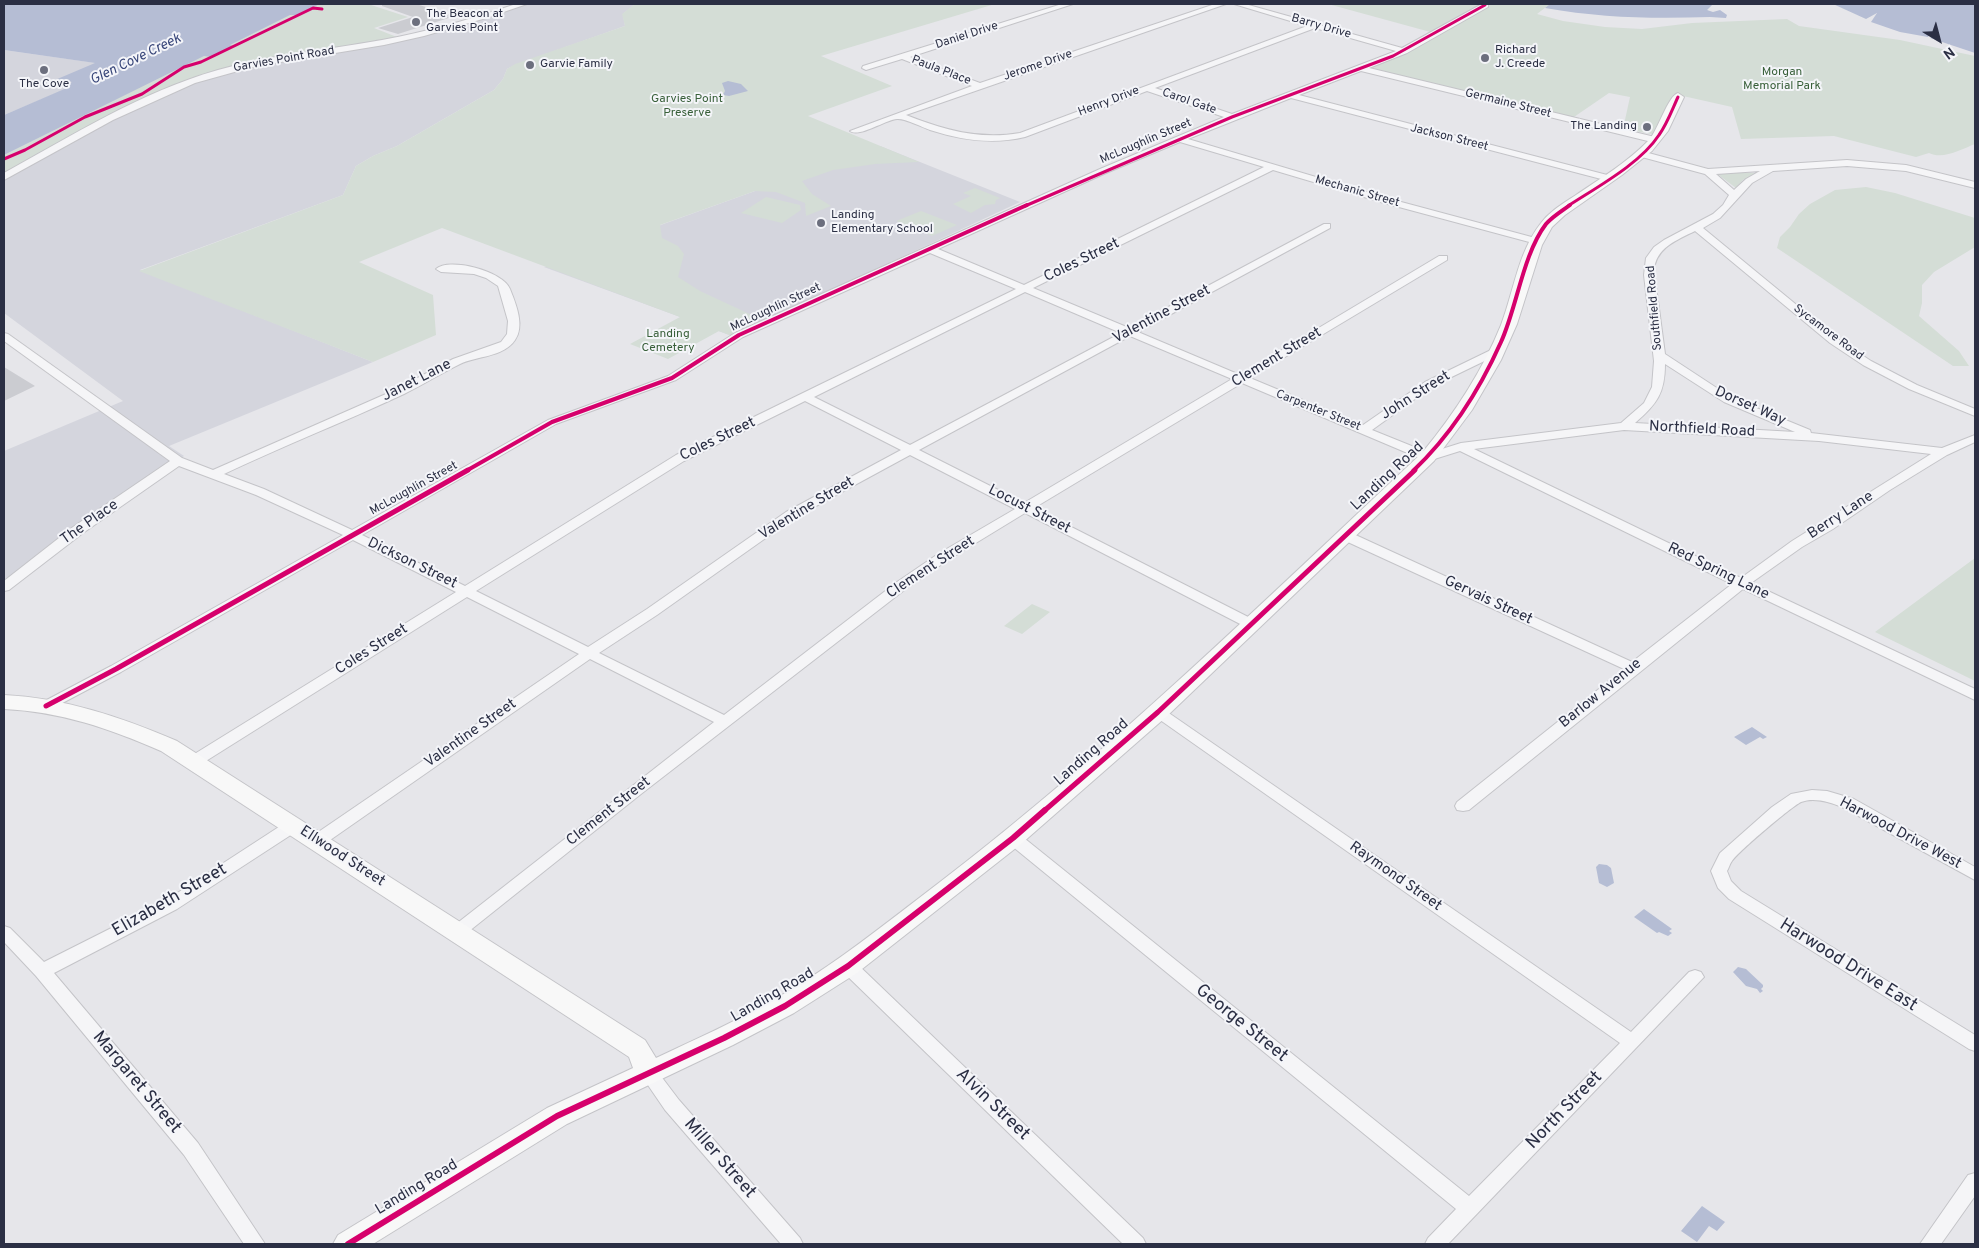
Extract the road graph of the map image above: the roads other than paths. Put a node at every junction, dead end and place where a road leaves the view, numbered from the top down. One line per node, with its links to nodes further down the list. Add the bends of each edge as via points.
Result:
1 (523, 4): 24 (street, Garvies Point Road, via 442,30 252,64 194,80 116,116)
2 (1069, 4): 8 (street, Daniel Drive)
3 (1222, 4): 11 (street, Jerome Drive)
4 (1238, 4): 6 (street, Barry Drive)
5 (1485, 5): 7 (street, McLoughlin Street)
6 (1316, 25): 7 (street, Barry Drive); 12 (street, Henry Drive)
7 (1404, 50): 10 (street, McLoughlin Street)
8 (903, 56): 9 (street, Daniel Drive); 11 (street, Paula Place)
9 (866, 68)
10 (1360, 68): 13 (street, McLoughlin Street); 19 (street, Germaine Street)
11 (980, 86): 15 (street, Jerome Drive)
12 (1152, 86): 15 (street, Henry Drive, via 1022,135 999,139 955,136); 16 (street, Carol Gate)
13 (1290, 95): 16 (street, McLoughlin Street); 25 (street, Jackson Street)
14 (1678, 97): 19 (street, Landing Road)
15 (899, 116): 17 (street, Jerome Drive)
16 (1235, 116): 18 (street, McLoughlin Street)
17 (854, 131)
18 (1180, 139): 21 (street, Mechanic Street); 31 (street, McLoughlin Street)
19 (1656, 140): 20 (street, Landing Road)
20 (1640, 154): 23 (street); 25 (street, Landing Road)
21 (1271, 167): 30 (street, Mechanic Street); 34 (street, Coles Street)
22 (1772, 168): 23 (street); 26 (street, via 1826,163 1876,164 1926,172); 27 (street, Southfield Road, via 1749,181)
23 (1708, 172): 27 (street)
24 (4, 177)
25 (1608, 178): 30 (street, Landing Road, via 1546,225)
26 (1975, 185)
27 (1734, 195): 29 (street, Southfield Road, via 1721,214)
28 (1327, 226): 35 (street, Valentine Street)
29 (1696, 228): 38 (street, Southfield Road, via 1664,244 1651,259 1650,284); 41 (street, Sycamore Road, via 1834,341 1913,387)
30 (1536, 241): 37 (street, Landing Road)
31 (930, 250): 34 (street, Carpenter Street); 53 (street, McLoughlin Street, via 739,335 672,378 552,422)
32 (1443, 258): 39 (street, Clement Street)
33 (440, 269): 51 (street, Janet Lane, via 468,270 503,285 514,324 510,339 497,348 458,361 391,396)
34 (1025, 289): 35 (street, Carpenter Street); 40 (street, Coles Street)
35 (1129, 332): 39 (street, Carpenter Street); 47 (street, Valentine Street)
36 (4, 336): 50 (street, Dickson Street)
37 (1497, 351): 43 (street, John Street, via 1429,384); 49 (street, Landing Road, via 1449,432)
38 (1659, 354): 42 (street, Southfield Road, via 1659,382 1654,398); 44 (street, Dorset Way, via 1728,400)
39 (1242, 379): 43 (street, Carpenter Street); 52 (street, Clement Street)
40 (806, 397): 47 (street, Locust Street); 57 (street, Coles Street, via 661,469)
41 (1975, 413)
42 (1624, 426): 44 (street, Northfield Road); 46 (street, Northfield Road)
43 (1364, 430): 49 (street, Carpenter Street)
44 (1818, 437): 48 (street, Northfield Road)
45 (1975, 438): 48 (street)
46 (1461, 447): 49 (street, Northfield Road); 55 (street, Red Spring Lane)
47 (911, 450): 52 (street, Locust Street); 59 (street, Valentine Street, via 790,516)
48 (1943, 452): 55 (street, Berry Lane, via 1797,544)
49 (1428, 457): 54 (street, Landing Road)
50 (178, 462): 51 (street, Dickson Street); 56 (street, The Place, via 78,530)
51 (212, 475): 53 (street, Dickson Street, via 260,492)
52 (1026, 508): 58 (street, Locust Street); 65 (street, Clement Street, via 902,585)
53 (352, 535): 57 (street, Dickson Street); 63 (street, McLoughlin Street)
54 (1344, 535): 58 (street, Landing Road); 60 (street, Gervais Street)
55 (1741, 584): 60 (street, Barlow Avenue); 61 (street, Red Spring Lane)
56 (4, 587)
57 (466, 591): 59 (street, Dickson Street); 66 (street, Coles Street)
58 (1251, 624): 64 (street, Landing Road)
59 (590, 654): 65 (street, Dickson Street); 70 (street, Valentine Street)
60 (1633, 668): 67 (street, Barlow Avenue)
61 (1975, 695)
62 (4, 702): 63 (street, Ellwood Street)
63 (46, 706): 66 (street, Ellwood Street, via 129,729 169,746)
64 (1158, 712): 69 (street, Landing Road); 78 (street, Raymond Street)
65 (726, 722): 74 (street, Clement Street)
66 (193, 762): 68 (street, Ellwood Street)
67 (1463, 806)
68 (294, 825): 70 (street, Ellwood Street); 76 (street, Elizabeth Street, via 171,905)
69 (1013, 838): 75 (street, Landing Road); 82 (street, George Street)
70 (317, 841): 74 (street, Ellwood Street)
71 (1975, 874): 72 (street, Harwood Drive West, via 1848,803 1812,795 1796,798 1726,857 1719,871)
72 (1724, 884): 79 (street, Harwood Drive East, via 1735,896)
73 (4, 932): 76 (street, Margaret Street)
74 (457, 932): 80 (street, Ellwood Street, via 636,1047)
75 (848, 966): 80 (street, Landing Road, via 785,1006); 86 (street, Alvin Street)
76 (42, 971): 84 (street, Margaret Street, via 191,1149)
77 (1695, 977): 78 (street, North Street)
78 (1632, 1042): 82 (street, North Street)
79 (1975, 1044)
80 (648, 1072): 83 (street, Landing Road, via 557,1116); 85 (street, Miller Street, via 672,1105)
81 (1975, 1181): 88 (street)
82 (1470, 1209): 87 (street, North Street)
83 (358, 1242)
84 (254, 1244)
85 (793, 1244)
86 (1136, 1244)
87 (1435, 1244)
88 (1930, 1244)

